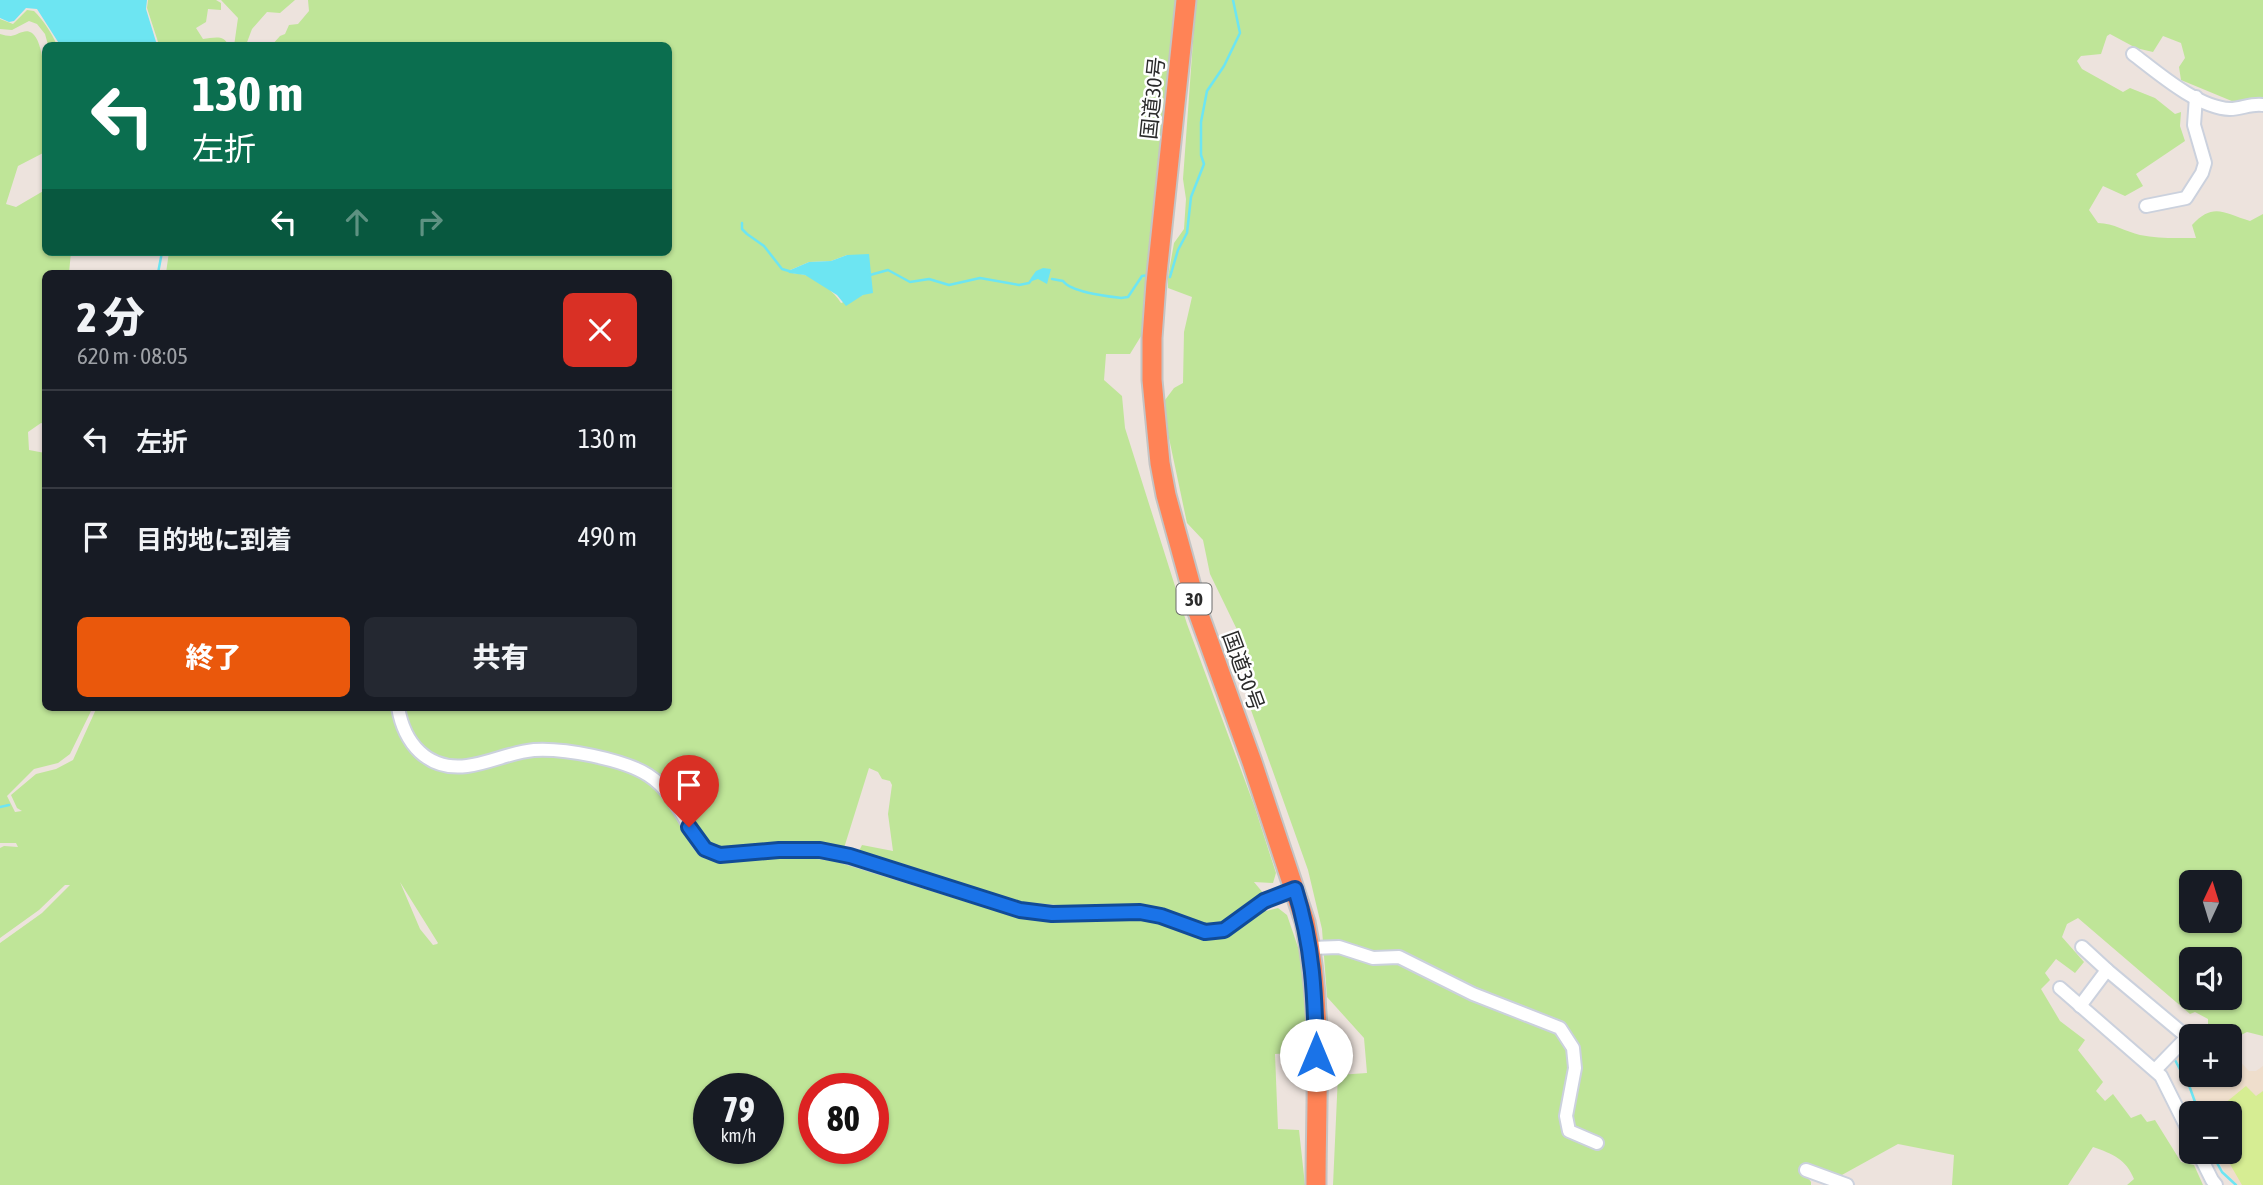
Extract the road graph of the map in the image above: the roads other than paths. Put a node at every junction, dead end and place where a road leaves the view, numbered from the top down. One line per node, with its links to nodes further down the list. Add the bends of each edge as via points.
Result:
1 (1186, 0): 7 (highway, 国道30号 / 30, via 1152,338 1160,463 1198,612)
2 (2133, 54): 3 (street)
3 (2196, 97): 4 (street, via 2229,109); 5 (street, via 2193,116 2205,163 2202,173 2186,198)
4 (2263, 105)
5 (2146, 206)
6 (399, 711): 7 (street, via 410,742 439,764 466,766 523,751 550,750 640,770 669,795 699,843 720,855 797,849 827,852 1020,910 1140,912 1205,932 1224,930 1264,901)
7 (1295, 889): 9 (highway, 国道30号 / 30)
8 (2082, 947): 10 (street)
9 (1311, 948): 15 (street, via 1339,947 1373,958 1399,957 1473,994 1560,1028 1573,1048 1575,1068 1566,1116 1569,1131); 18 (highway, 国道30号 / 30)
10 (2108, 970): 12 (street); 13 (street, via 2187,1037)
11 (2060, 988): 12 (street)
12 (2080, 1006): 13 (street)
13 (2155, 1070): 14 (street)
14 (2179, 1112)
15 (1597, 1143)
16 (2204, 1164): 20 (street)
17 (1806, 1170): 19 (street)
18 (1316, 1185)
19 (1847, 1185)
20 (2216, 1185)

